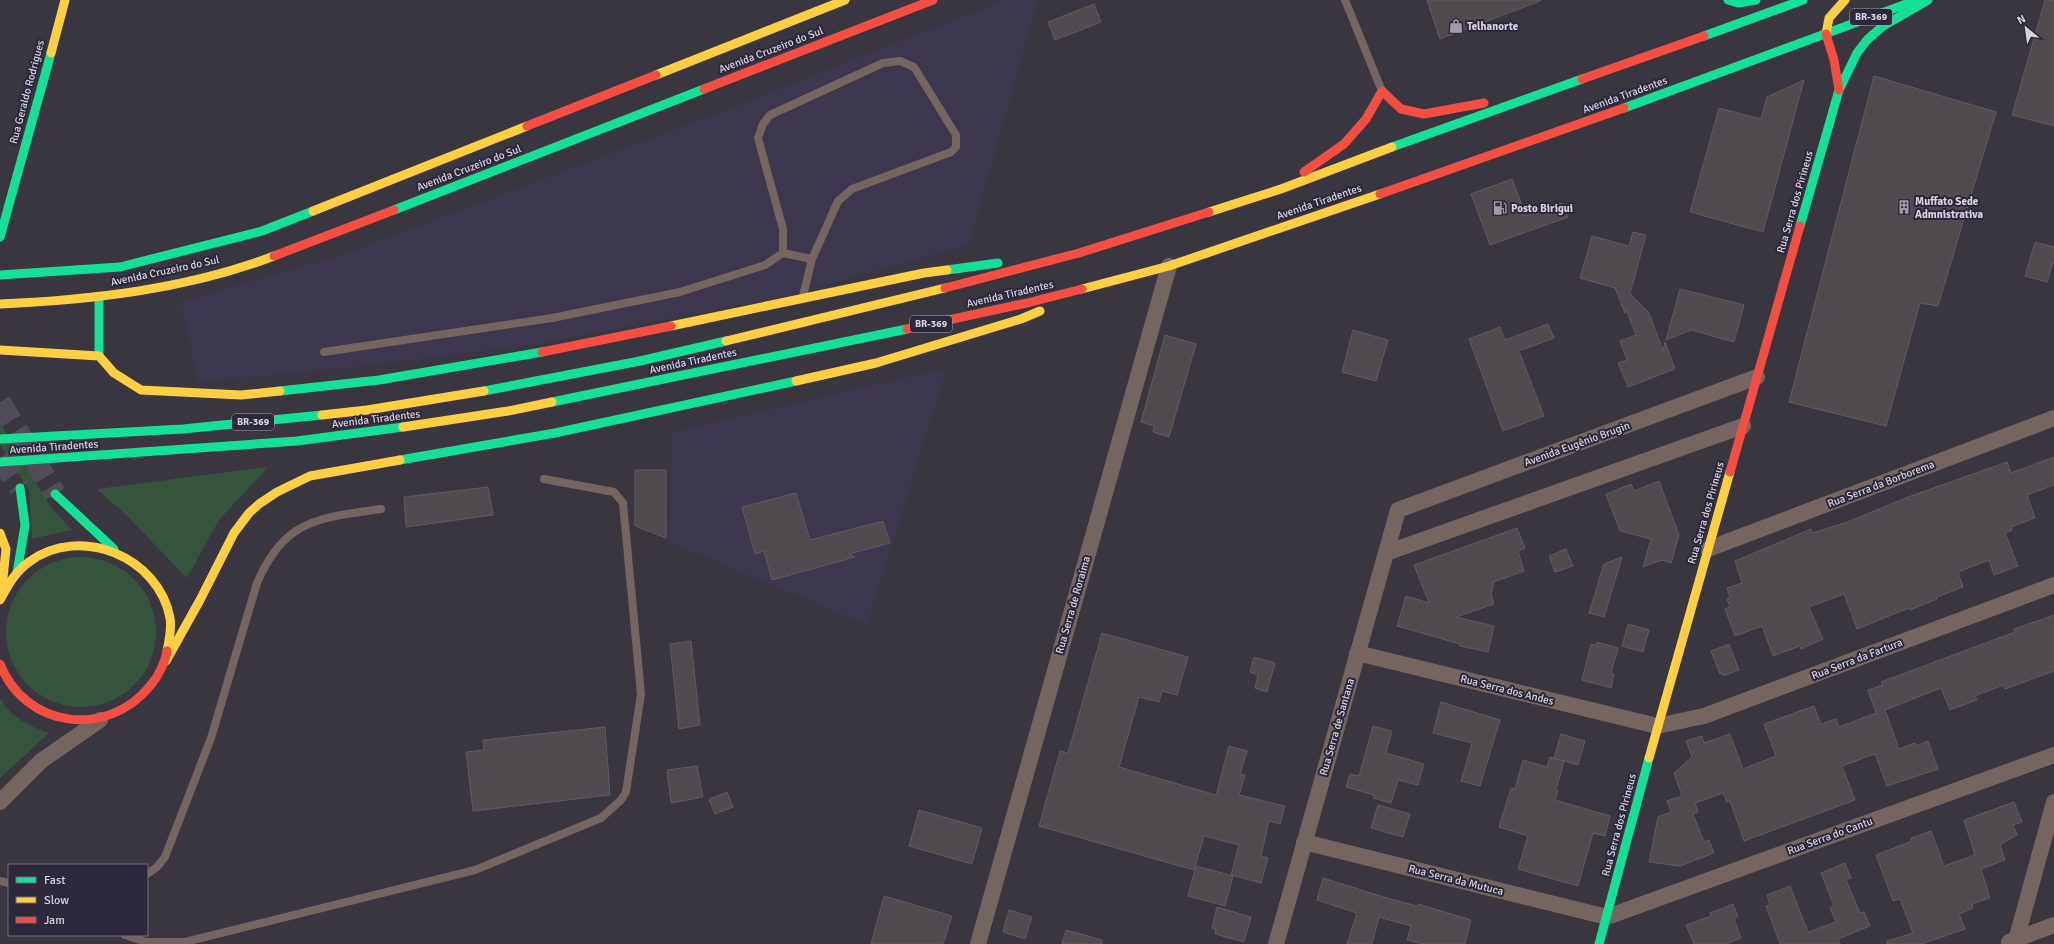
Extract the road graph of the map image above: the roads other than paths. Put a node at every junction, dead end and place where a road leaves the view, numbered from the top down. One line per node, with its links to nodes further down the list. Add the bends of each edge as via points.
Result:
1 (65, 0): 17 (main road, Rua Geraldo Rodrigues)
2 (845, 0): 16 (main road, Avenida Cruzeiro do Sul)
3 (933, 0): 20 (main road, Avenida Cruzeiro do Sul)
4 (1345, 0): 14 (lane)
5 (1728, 0): 6 (main road, via 1738,3)
6 (1756, 0)
7 (1803, 0): 12 (main road, Avenida Tiradentes / BR-369)
8 (1845, 0): 11 (main road, via 1829,18)
9 (1917, 0): 11 (main road, Avenida Tiradentes / BR-369)
10 (1928, 0): 13 (main road, via 1890,19 1872,34 1860,49)
11 (1826, 34): 13 (main road); 22 (main road, Avenida Tiradentes / BR-369, via 1588,122)
12 (1565, 86): 14 (main road, via 1424,114 1401,109); 15 (main road, Avenida Tiradentes / BR-369, via 1393,146)
13 (1839, 90): 31 (main road, Rua Serra dos Pirineus)
14 (1382, 91): 15 (main road, via 1366,119 1344,144)
15 (1281, 189): 19 (main road, Avenida Tiradentes / BR-369)
16 (284, 222): 20 (main road); 23 (main road, Avenida Cruzeiro do Sul, via 262,231 120,267)
17 (0, 237)
18 (783, 253): 21 (lane); 21 (lane, via 783,230 758,138 763,124 770,115 883,63 900,61 914,66 956,136 956,147 951,152 852,189 838,201); 29 (lane, via 765,265 680,292 552,318)
19 (1079, 253): 26 (main road, via 924,273); 34 (main road, Avenida Tiradentes / BR-369, via 794,326 640,361 504,388 367,410 198,427)
20 (280, 255): 25 (main road, Avenida Cruzeiro do Sul, via 186,281)
21 (812, 259): 26 (lane)
22 (1169, 266): 24 (main road, Avenida Tiradentes / BR-369); 62 (street, Rua Serra de Roraima)
23 (0, 275)
24 (1099, 285): 35 (main road, Avenida Tiradentes / BR-369, via 952,320 500,412 297,441); 49 (main road, via 1021,319 876,363 554,433 310,476 281,489 259,504 241,523 227,542 204,592)
25 (99, 297): 27 (main road, Avenida Cruzeiro do Sul); 30 (main road)
26 (802, 299): 30 (main road, via 516,357 379,380 241,395 142,390 114,373)
27 (0, 304)
28 (0, 350): 30 (main road)
29 (324, 352)
30 (99, 356)
31 (1757, 377): 33 (main road, Rua Serra dos Pirineus); 40 (street, Avenida Eugênio Brugin)
32 (2054, 418): 43 (street, Rua Serra da Borborema)
33 (1743, 426): 43 (main road, Rua Serra dos Pirineus); 44 (street)
34 (0, 439)
35 (0, 462)
36 (544, 479): 60 (lane, via 614,492 622,503 641,694 626,792 622,800 601,818 475,870 185,942 146,942)
37 (20, 488): 45 (main road, via 25,525)
38 (55, 494): 42 (main road)
39 (381, 509): 57 (lane, via 331,516 306,524 289,534 265,564 257,583 212,738 165,857)
40 (1398, 510): 44 (street, Rua Serra de Santana)
41 (0, 533): 47 (main road, via 6,548)
42 (115, 550): 45 (main road, via 86,544 63,546 46,552); 49 (main road, via 143,568 163,595 171,627)
43 (1708, 550): 52 (main road, Rua Serra dos Pirineus)
44 (1386, 553): 48 (street, Rua Serra de Santana)
45 (17, 573): 47 (main road)
46 (2054, 585): 52 (street, Rua Serra da Fartura, via 1704,716)
47 (0, 599)
48 (1357, 653): 52 (street, Rua Serra dos Andes); 56 (street, Rua Serra de Santana)
49 (166, 661): 51 (main road, via 160,674 142,698 116,714)
50 (0, 664): 51 (main road, via 10,684 36,708 68,720)
51 (102, 718): 54 (street, via 41,761)
52 (1657, 726): 58 (main road, Rua Serra dos Pirineus)
53 (2054, 755): 58 (street, Rua Serra do Cantu)
54 (0, 802)
55 (2054, 802): 61 (street)
56 (1304, 842): 58 (street, Rua Serra da Mutuca); 63 (street, Rua Serra de Santana)
57 (148, 873)
58 (1607, 917): 64 (main road, Rua Serra dos Pirineus)
59 (2054, 925): 61 (street)
60 (128, 936)
61 (2012, 942)
62 (978, 944)
63 (1276, 944)
64 (1599, 944)

